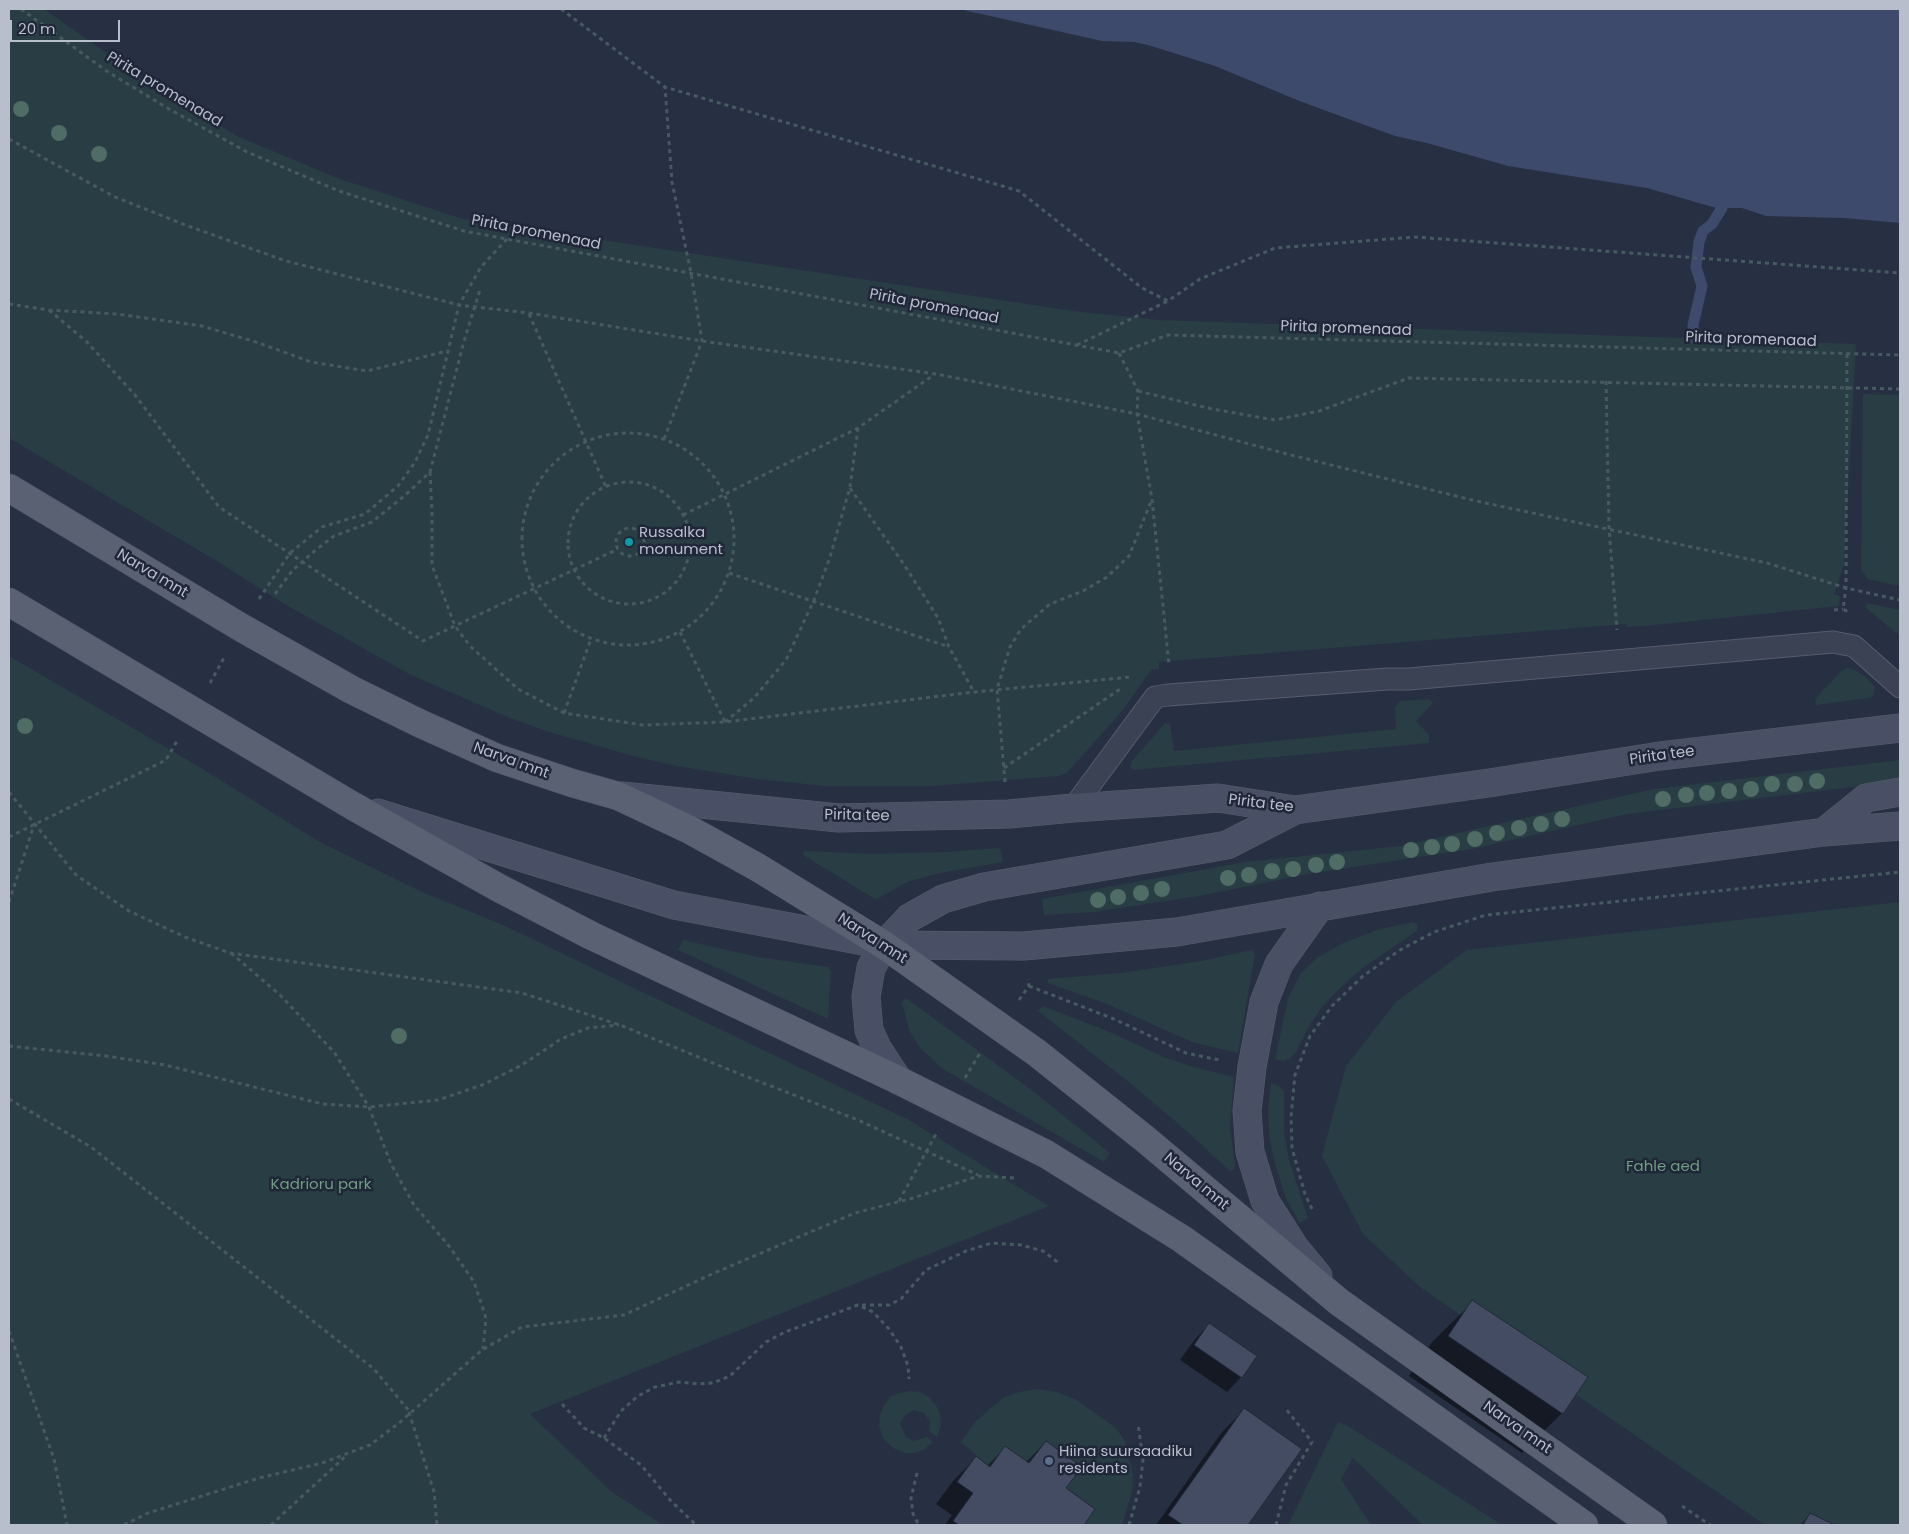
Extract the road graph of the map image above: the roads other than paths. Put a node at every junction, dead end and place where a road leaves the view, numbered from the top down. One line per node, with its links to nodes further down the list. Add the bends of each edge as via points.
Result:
1 (9, 488): 6 (main road, Narva mnt, via 352,690 497,758)
2 (9, 602): 7 (main road)
3 (1900, 686): 8 (lane, via 1854,646 1833,642 1409,679 1168,694 1155,697)
4 (1900, 728): 9 (main road, Pirita tee, via 1660,756)
5 (1900, 792): 11 (main road, via 1866,798)
6 (618, 796): 8 (main road, Pirita tee, via 839,818 1008,814); 13 (main road, Narva mnt, via 757,867)
7 (352, 806): 13 (main road, via 674,905); 14 (main road, via 592,936)
8 (1072, 808): 9 (main road, Pirita tee, via 1218,798)
9 (1295, 810): 13 (main road, via 1227,846 1016,880 943,899 909,918)
10 (1900, 826): 11 (main road)
11 (1824, 832): 12 (main road, via 1492,877)
12 (1320, 906): 13 (main road, via 1177,932 1024,946); 15 (main road, via 1278,964 1264,1002 1247,1111 1250,1152 1265,1201 1295,1248)
13 (884, 945): 14 (main road, via 871,968 867,990 869,1030); 15 (main road, Narva mnt, via 1037,1053)
14 (898, 1080): 16 (main road, via 946,1116 1046,1154 1182,1239)
15 (1339, 1302): 17 (main road, Narva mnt)
16 (1584, 1525)
17 (1653, 1525)

